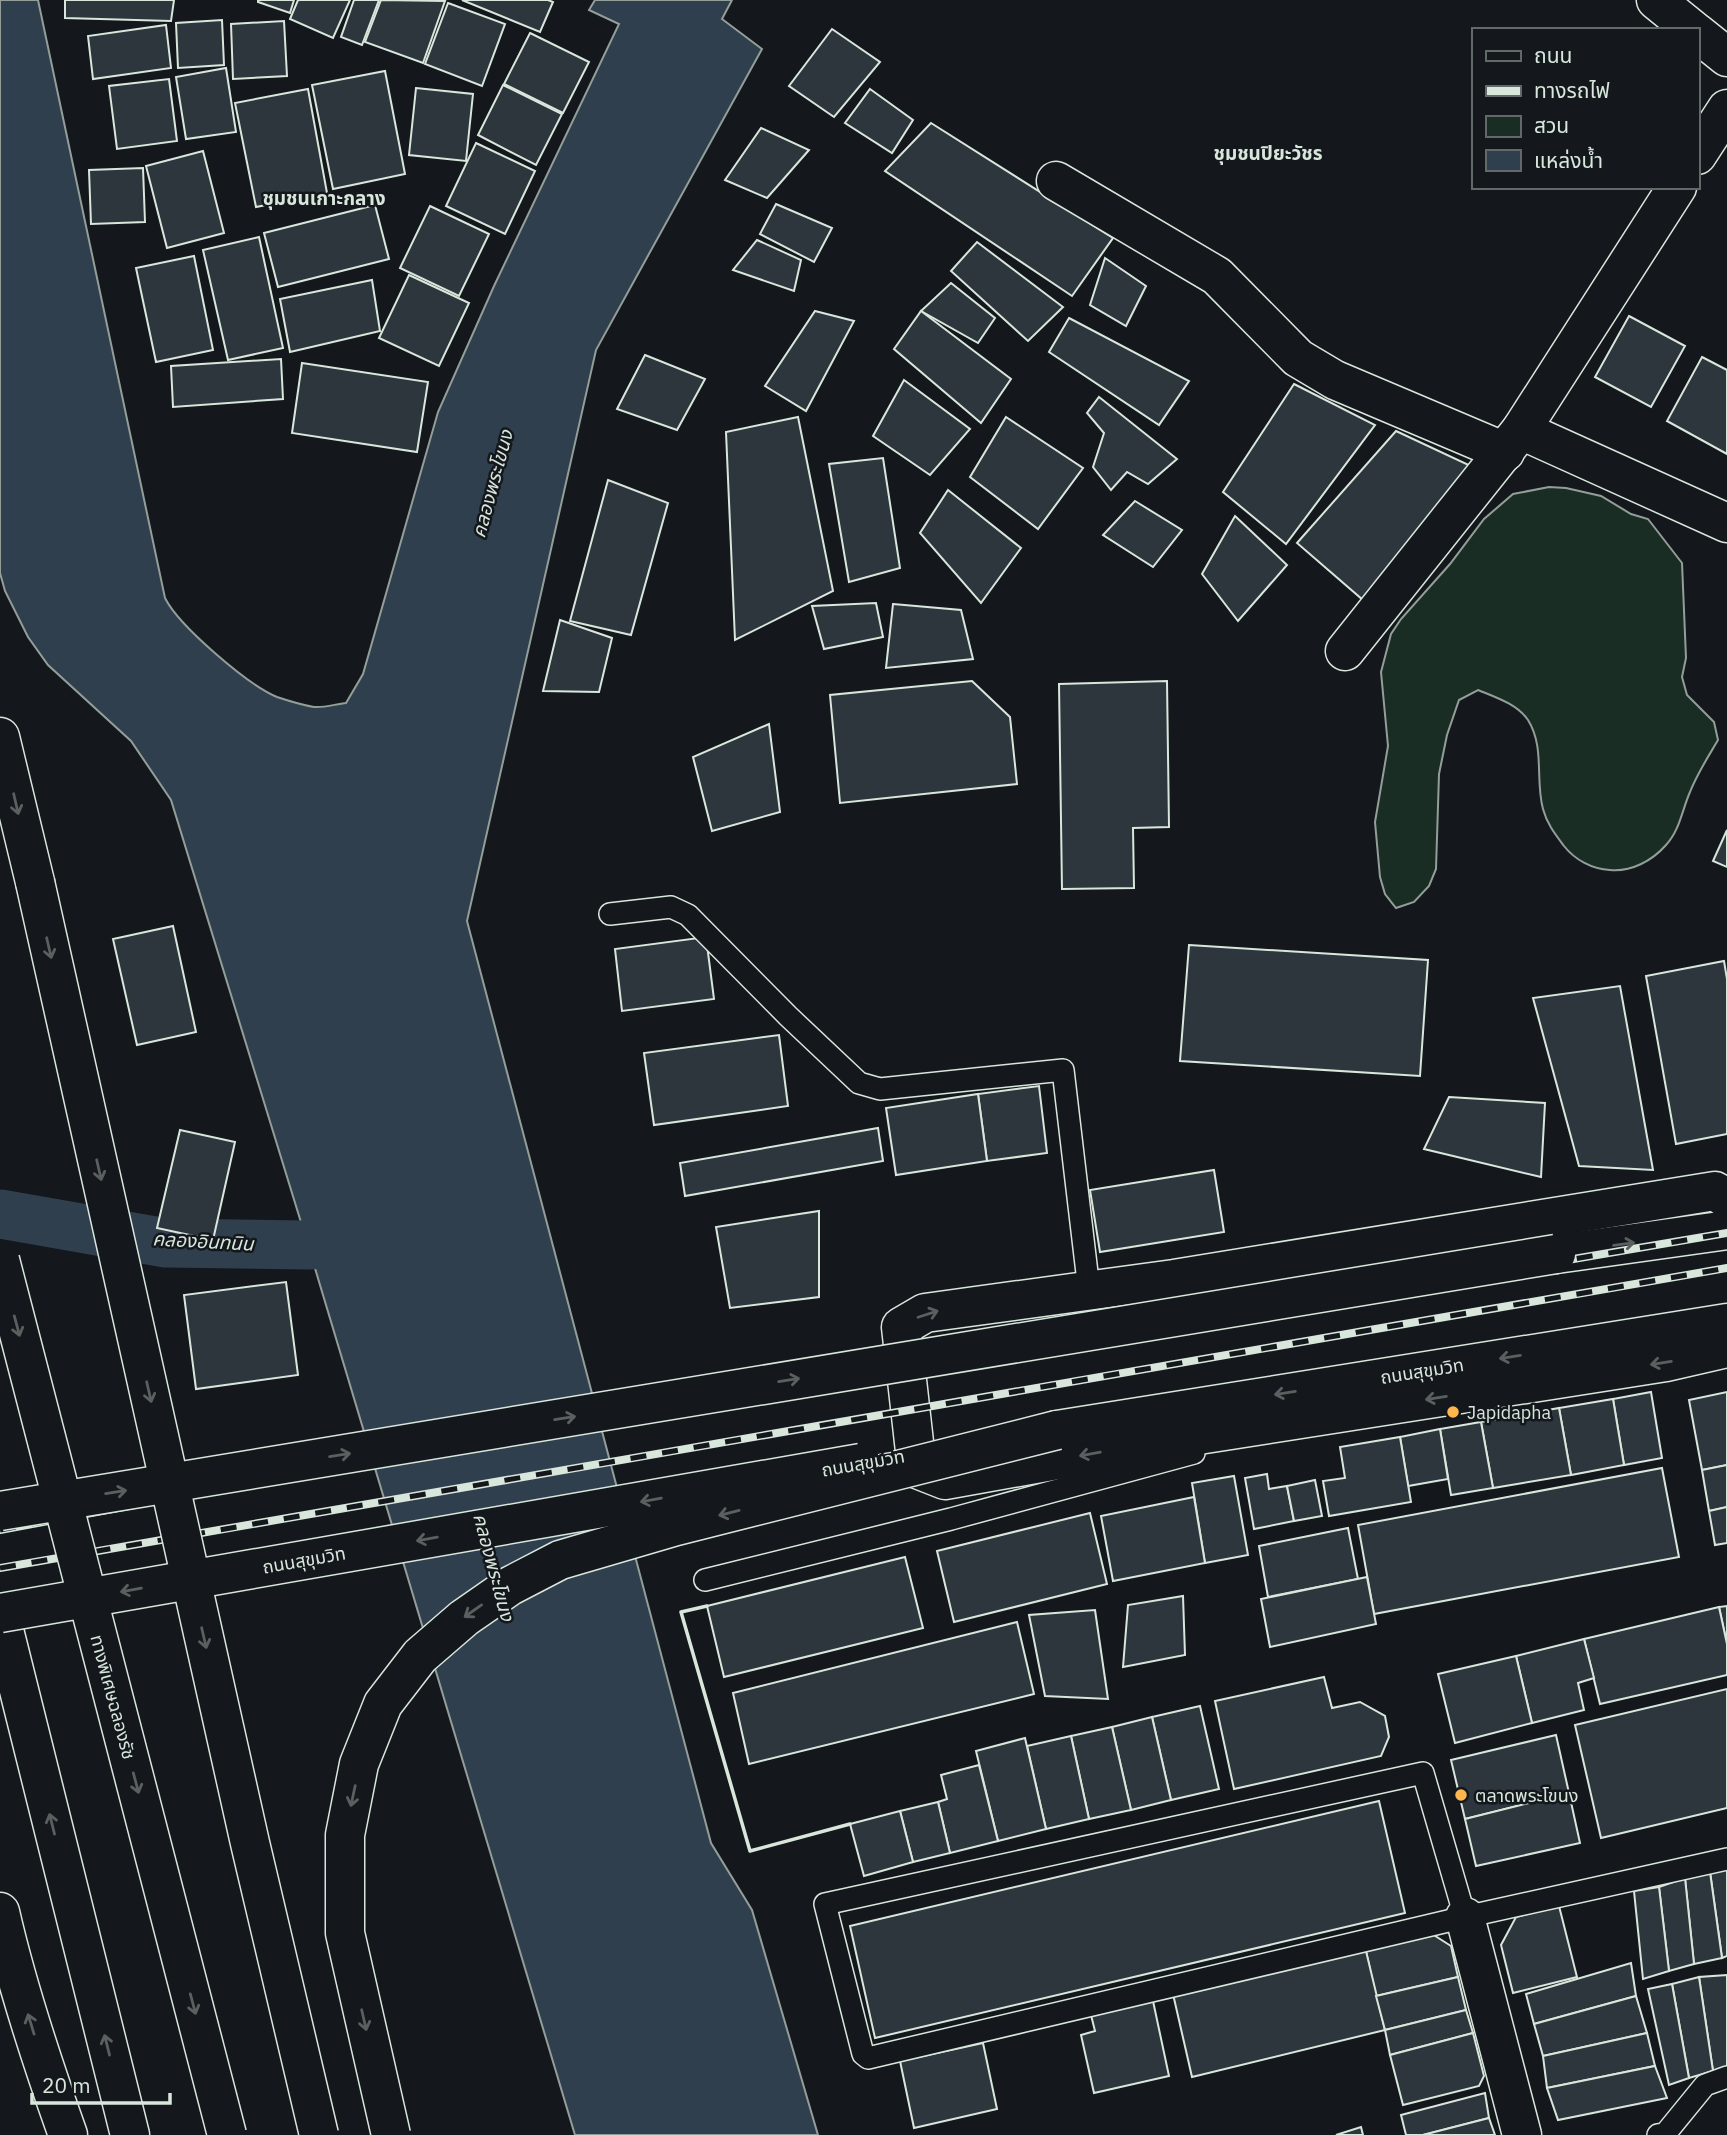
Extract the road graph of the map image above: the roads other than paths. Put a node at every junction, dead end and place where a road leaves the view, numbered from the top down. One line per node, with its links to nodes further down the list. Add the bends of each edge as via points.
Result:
1 (1656, 0): 2 (main road)
2 (1691, 28)
3 (1699, 35): 4 (main road)
4 (1727, 57)
5 (1727, 109): 6 (main road)
6 (1699, 152)
7 (1056, 181): 9 (main road, via 1217,276 1298,358 1335,380)
8 (1676, 189): 9 (main road)
9 (1513, 441): 10 (main road); 11 (main road)
10 (1727, 523)
11 (1345, 651)
12 (0, 737): 32 (main road, one-way to 32, bridge)
13 (610, 914): 17 (lane, via 671,907 688,915 798,1026 859,1083 870,1087 1063,1070)
14 (1727, 1199): 17 (main road, via 1716,1191)
15 (1727, 1230): 22 (main road, one-way to 15, bridge, via 1556,1254)
16 (0, 1260): 31 (main road, ทางพิเศษฉลองรัช, one-way to 31, bridge)
17 (1089, 1290): 20 (main road, one-way to 17, via 945,1480 917,1469 901,1327 925,1313)
18 (1727, 1323): 21 (main road, ถนนสุขุมวิท, one-way to 21)
19 (1727, 1348): 20 (main road, one-way to 20, via 1666,1362)
20 (1346, 1412): 23 (lane)
21 (1056, 1430): 24 (main road, ถนนสุขุมวิท, one-way to 24, bridge); 33 (main road, one-way to 33, bridge, via 560,1560 510,1586 420,1656 383,1704 359,1764 345,1835 345,1933)
22 (0, 1511)
23 (705, 1580)
24 (0, 1613): 30 (main road, one-way to 24)
25 (1727, 1859): 27 (lane)
26 (0, 1912): 29 (main road, one-way to 26)
27 (1465, 1917): 27 (lane, via 868,2058 859,2041 825,1904 1423,1773); 34 (main road)
28 (1727, 2077): 35 (lane, via 1705,2085)
29 (68, 2135)
30 (130, 2135)
31 (227, 2135)
32 (319, 2135)
33 (391, 2135)
34 (1522, 2135)
35 (1664, 2135)

